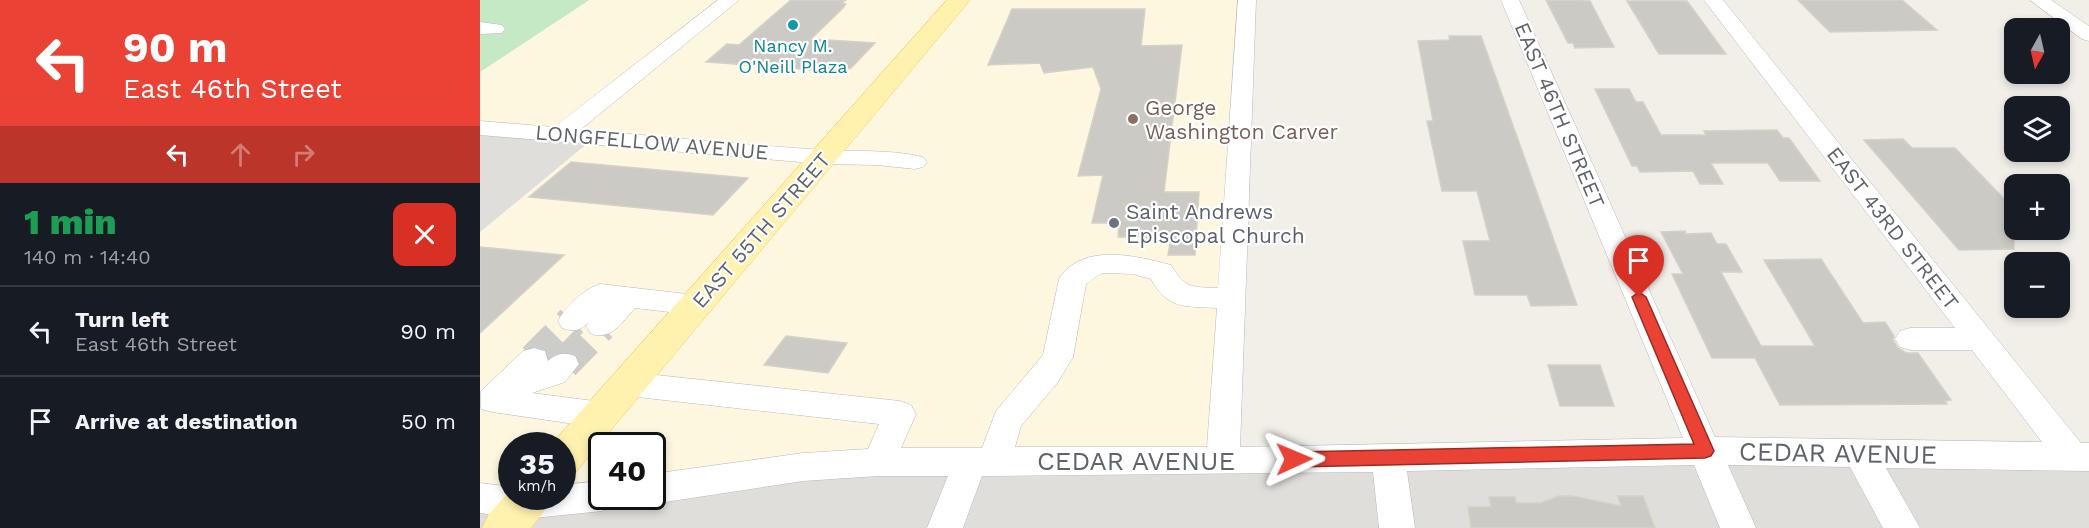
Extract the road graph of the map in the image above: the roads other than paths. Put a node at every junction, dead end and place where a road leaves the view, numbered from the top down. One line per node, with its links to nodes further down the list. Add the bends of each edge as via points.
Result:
1 (730, 0): 9 (street)
2 (959, 0): 10 (main road, EAST 55TH STREET)
3 (1247, 0): 12 (street)
4 (1510, 0): 23 (street, EAST 46TH STREET)
5 (1713, 0): 16 (street, EAST 43RD STREET)
6 (2039, 0): 7 (street)
7 (2089, 35)
8 (480, 128): 9 (street, LONGFELLOW AVENUE)
9 (559, 135): 10 (street, LONGFELLOW AVENUE)
10 (824, 157): 11 (street, LONGFELLOW AVENUE); 13 (main road, EAST 55TH STREET)
11 (915, 162)
12 (1232, 299): 27 (street, via 1184,296 1170,288 1161,272 1133,265 1097,264 1073,279 1058,357 1007,420); 28 (street)
13 (696, 305): 14 (street, via 628,297 597,313 567,312); 19 (main road, EAST 55TH STREET)
14 (565, 321)
15 (1910, 339): 16 (street)
16 (1981, 339): 25 (street, EAST 43RD STREET)
17 (527, 358): 20 (street)
18 (564, 364): 20 (street, via 554,374)
19 (628, 384): 21 (main road, EAST 55TH STREET); 29 (street, via 900,414)
20 (492, 400): 21 (street)
21 (602, 415): 22 (main road, EAST 55TH STREET)
22 (576, 444)
23 (1705, 451): 24 (street, CEDAR AVENUE); 26 (street, CEDAR AVENUE); 35 (street, EAST 46TH STREET)
24 (1860, 454): 25 (street, CEDAR AVENUE); 36 (street)
25 (2081, 457)
26 (1388, 458): 28 (street, CEDAR AVENUE); 34 (street)
27 (982, 461): 28 (street, CEDAR AVENUE); 29 (street, CEDAR AVENUE); 33 (street)
28 (1223, 461)
29 (878, 462): 30 (street, CEDAR AVENUE, via 803,467)
30 (666, 487)
31 (480, 498): 32 (street)
32 (498, 503)
33 (945, 528)
34 (1397, 528)
35 (1738, 528)
36 (1902, 528)

